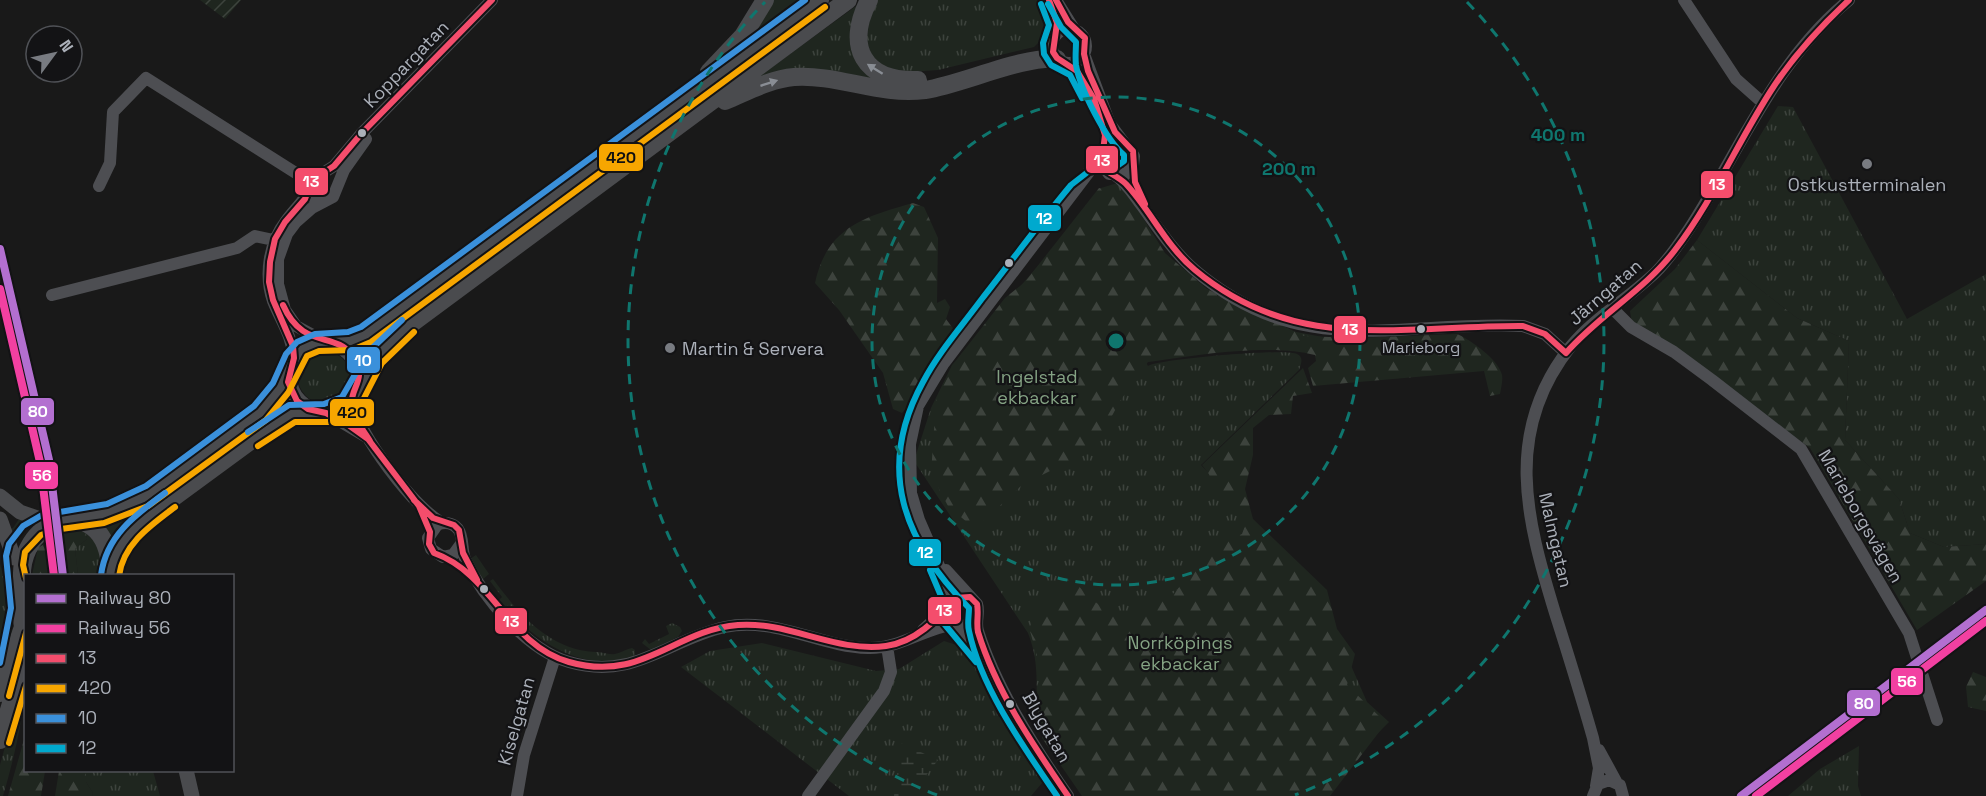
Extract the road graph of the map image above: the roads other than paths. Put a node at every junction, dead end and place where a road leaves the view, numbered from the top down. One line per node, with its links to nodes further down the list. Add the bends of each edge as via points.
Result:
1 (492, 0): 17 (street, Koppargatan)
2 (765, 0): 16 (highway, via 742,36)
3 (820, 0): 13 (highway)
4 (848, 0): 13 (highway)
5 (869, 0): 11 (highway, one-way to 5, via 926,80 897,79 867,65 858,48 858,27)
6 (1049, 0): 11 (street, via 1056,19)
7 (1056, 0): 10 (street)
8 (1684, 0): 14 (street, via 1736,80)
9 (1849, 0): 14 (street, Järngatan, via 1798,51)
10 (1074, 29): 11 (street, via 1065,29); 12 (street, via 1084,38)
11 (1059, 50): 12 (street); 15 (highway, one-way to 11, via 783,79 821,79 883,91 924,90 1035,61); 19 (street, via 1083,78 1096,108 1105,131)
12 (1084, 54): 18 (street, via 1110,124)
13 (760, 55): 15 (highway); 16 (highway)
14 (1763, 104): 30 (street, Järngatan, via 1674,250 1656,272)
15 (695, 113): 34 (highway, via 396,335 375,358)
16 (665, 115): 31 (highway, via 366,335 354,342)
17 (370, 126): 22 (street, Koppargatan); 24 (street, Koppargatan)
18 (1124, 143): 19 (street, via 1113,142); 20 (street, via 1133,151)
19 (1103, 152): 21 (street, via 1104,169); 25 (street)
20 (1133, 165): 21 (street, via 1126,174); 27 (street, Järngatan, via 1135,182)
21 (1112, 175): 25 (street, via 1093,178); 27 (street, Järngatan, via 1126,184)
22 (313, 183): 23 (street, via 146,78 113,112 110,163); 24 (street, via 332,180); 26 (street, via 314,199); 28 (street, Koppargatan, via 285,222)
23 (99, 186)
24 (336, 188): 26 (street, via 333,197)
25 (1077, 191): 46 (street, via 944,363 918,406 910,438 909,479)
26 (322, 202): 28 (street, Koppargatan)
27 (1152, 219): 32 (street, Järngatan, via 1179,254 1209,282 1234,300 1296,325 1359,332 1523,326 1545,334)
28 (279, 240): 29 (street, via 255,236 240,247); 31 (street, Koppargatan, via 278,284 285,310 296,326); 33 (street, Koppargatan, via 270,262 269,282 290,337)
29 (52, 295)
30 (1612, 308): 32 (street, Järngatan, via 1585,330); 61 (street, Marieborgsvägen, via 1631,327 1712,380 1801,449 1909,633)
31 (329, 342): 33 (highway, via 310,344); 34 (highway, via 353,356 359,369)
32 (1566, 353): 62 (street, Malmgatan, via 1545,387 1530,429 1526,491 1540,563)
33 (291, 366): 35 (highway, via 293,395 302,405); 40 (highway, via 258,415 144,498 106,514)
34 (355, 393): 35 (highway, via 340,409); 36 (street)
35 (320, 412): 36 (street); 48 (highway, via 300,411 283,417 159,508 131,532)
36 (368, 439): 38 (street)
37 (0, 496): 41 (main road, via 20,512)
38 (419, 506): 42 (street); 43 (street)
39 (0, 519): 50 (main road)
40 (74, 520): 41 (highway); 48 (highway, via 96,535)
41 (46, 521): 50 (highway, via 23,539)
42 (442, 523): 43 (street); 45 (street, via 457,528)
43 (430, 532): 47 (street, via 431,549)
44 (0, 535): 50 (main road)
45 (461, 544): 47 (street); 49 (street)
46 (930, 546): 51 (street); 52 (street, via 949,589)
47 (448, 556): 49 (street)
48 (110, 570)
49 (477, 580): 57 (street, via 521,634)
50 (18, 585): 58 (highway)
51 (970, 597): 52 (street, via 960,596); 53 (street, via 977,604)
52 (950, 604): 54 (street, via 949,616); 55 (street)
53 (977, 618): 54 (street, via 971,624); 59 (street, Blygatan, via 977,629)
54 (957, 625): 55 (street); 59 (street, Blygatan)
55 (915, 636): 56 (street)
56 (887, 646): 57 (street, via 859,647 770,626 738,625 713,630 628,666 591,667); 69 (street, via 891,672 884,691)
57 (555, 657): 68 (street, Kiselgatan, via 524,756)
58 (21, 662): 60 (highway); 63 (highway)
59 (996, 674): 70 (street, Blygatan, via 1043,760)
60 (0, 693)
61 (1937, 720)
62 (1593, 738): 65 (street, Malmgatan); 66 (street, Malmgatan, via 1599,768)
63 (0, 740)
64 (186, 772): 67 (main road)
65 (1617, 783): 66 (street, via 1606,780); 71 (street, Malmgatan)
66 (1595, 791)
67 (192, 796)
68 (517, 796)
69 (808, 796)
70 (1068, 796)
71 (1623, 796)

